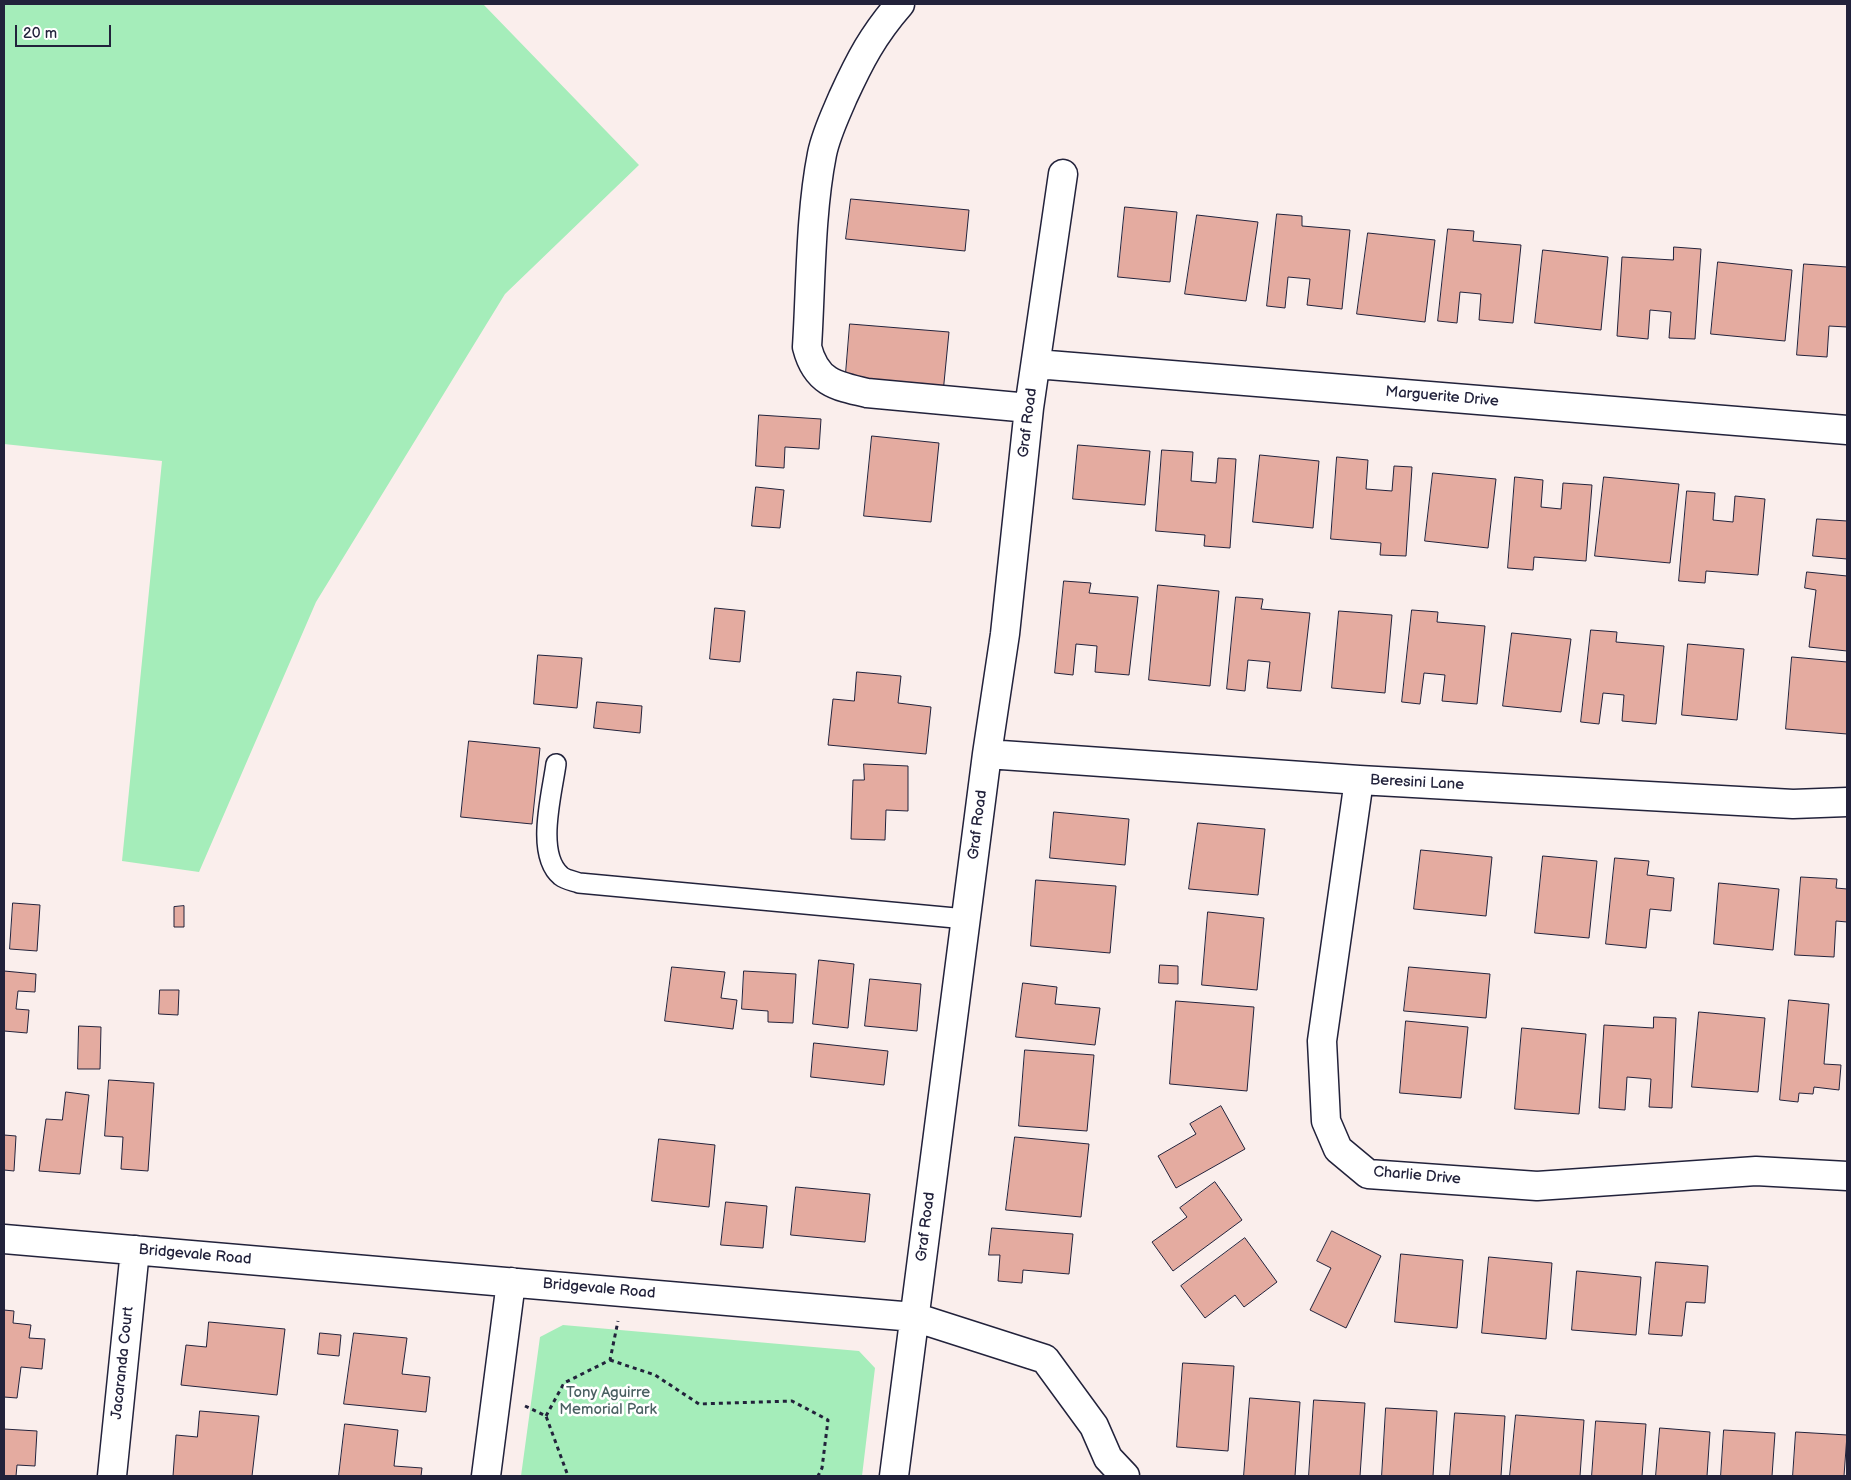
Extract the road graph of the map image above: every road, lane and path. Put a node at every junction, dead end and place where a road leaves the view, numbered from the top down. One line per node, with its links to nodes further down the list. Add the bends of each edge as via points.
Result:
1 (900, 4): 4 (street, via 881,26 861,58 830,125 822,154 807,347 810,359 815,369 830,383 842,388)
2 (1063, 174): 3 (street, Graf Road)
3 (1036, 364): 4 (street, Graf Road); 5 (street, Marguerite Drive)
4 (1029, 408): 6 (street, Graf Road, via 1005,634)
5 (1847, 430)
6 (987, 754): 8 (street, Beresini Lane); 10 (street, Graf Road)
7 (556, 764): 10 (lane, via 546,838 548,854 562,878 579,883)
8 (1359, 780): 9 (street, Beresini Lane, via 1793,804); 11 (street, Charlie Drive, via 1322,1040 1326,1121 1338,1149 1368,1174 1537,1186 1756,1171)
9 (1847, 802)
10 (966, 919): 16 (street, Graf Road)
11 (1847, 1176)
12 (4, 1238): 13 (street, Bridgevale Road)
13 (135, 1250): 14 (street, Bridgevale Road); 20 (street, Jacaranda Court)
14 (510, 1282): 15 (street, Bridgevale Road); 18 (street)
15 (619, 1291): 16 (street, Bridgevale Road); 17 (path, via 618,1328)
16 (914, 1317): 24 (street, Graf Road); 25 (street, Bridgevale Road, via 1045,1359 1094,1426 1108,1458)
17 (610, 1360): 19 (path, via 564,1383); 23 (path, via 655,1375 699,1404 792,1401 828,1420 822,1468)
18 (496, 1392): 19 (path); 21 (street)
19 (546, 1416): 22 (path)
20 (112, 1476)
21 (486, 1476)
22 (568, 1476)
23 (818, 1476)
24 (894, 1476)
25 (1125, 1476)

